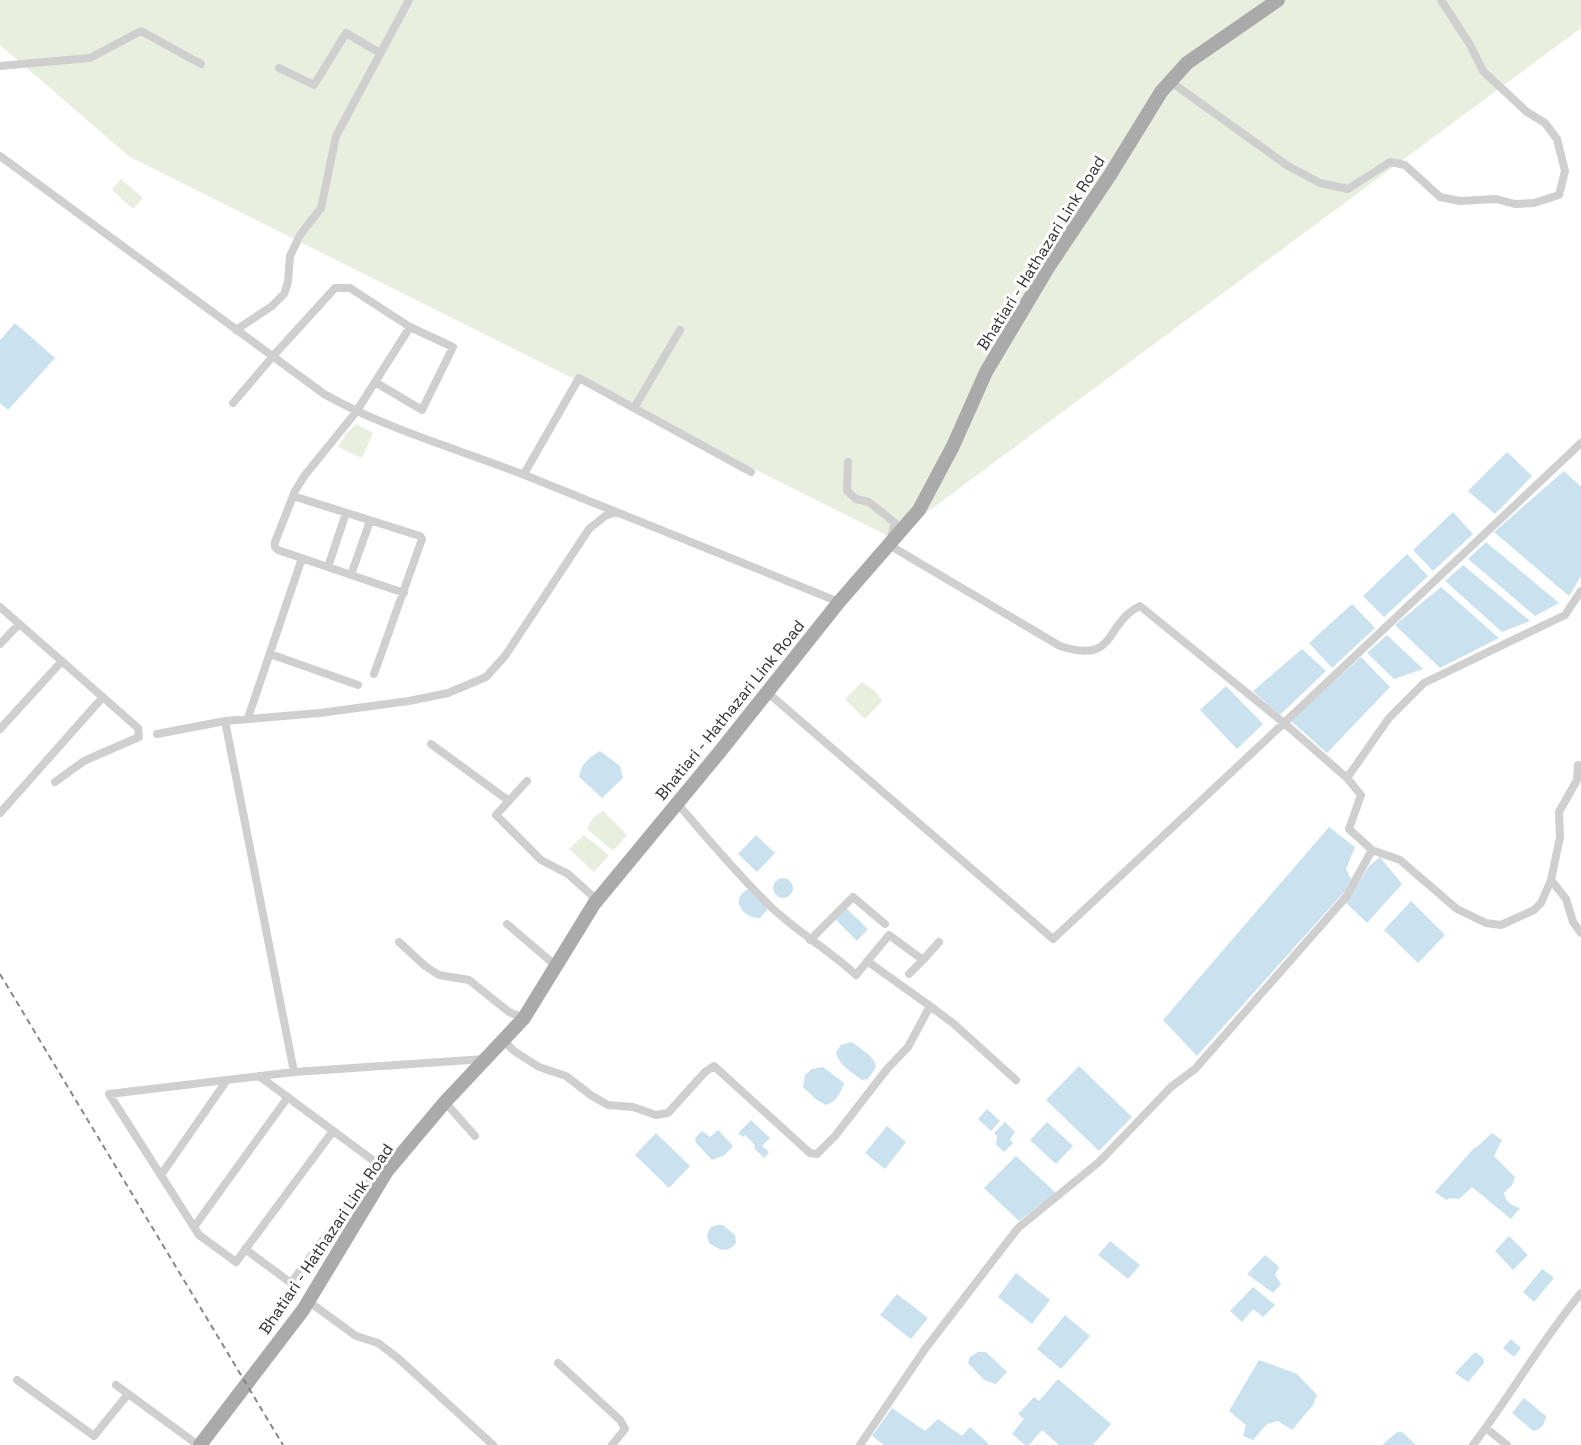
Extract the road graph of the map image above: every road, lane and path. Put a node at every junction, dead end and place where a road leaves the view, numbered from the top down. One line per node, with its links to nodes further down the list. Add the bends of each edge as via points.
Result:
1 (408, 0): 4 (street)
2 (1278, 0): 8 (main road, Bhatiari - Hathazari Link Road, via 1187,63)
3 (1441, 0): 8 (street, via 1483,71 1545,123 1557,139 1564,171 1559,195 1524,204 1496,199 1460,201 1440,197 1405,165 1390,162 1348,189 1320,183 1288,166)
4 (380, 53): 7 (street, via 346,33 314,85); 11 (street, via 336,136 321,208 290,256 284,294)
5 (201, 64): 6 (street, via 141,31 90,58)
6 (0, 66)
7 (279, 68)
8 (1171, 82): 26 (main road, Bhatiari - Hathazari Link Road, via 1049,266 986,372 922,505)
9 (0, 156): 11 (street)
10 (410, 327): 13 (street, via 350,288 335,288); 14 (street); 14 (street, via 453,347 422,410)
11 (236, 330): 13 (street)
12 (680, 330): 16 (street)
13 (274, 355): 15 (street); 17 (street, via 324,394)
14 (375, 382): 17 (street)
15 (233, 403)
16 (634, 408): 20 (street); 21 (street, via 579,378)
17 (356, 412): 21 (street); 22 (street)
18 (1581, 443): 44 (street)
19 (848, 462): 26 (street, via 847,491 856,499 869,502 895,523)
20 (751, 472)
21 (524, 474): 23 (street)
22 (293, 496): 24 (street); 27 (street, via 275,547)
23 (616, 512): 32 (street); 42 (street, via 589,529 505,656 486,677 448,693 409,700 320,714)
24 (346, 513): 25 (street); 28 (street)
25 (370, 521): 29 (street); 31 (street, via 422,539)
26 (889, 545): 32 (main road, Bhatiari - Hathazari Link Road); 44 (street, via 1060,645 1080,652 1096,649 1140,606)
27 (302, 558): 28 (street); 36 (street)
28 (328, 567): 29 (street)
29 (351, 575): 31 (street)
30 (1581, 591): 49 (street, via 1565,615 1424,683 1389,718)
31 (404, 592): 38 (street)
32 (838, 602): 40 (main road, Bhatiari - Hathazari Link Road)
33 (0, 607): 34 (street)
34 (19, 624): 35 (street); 37 (street)
35 (0, 644)
36 (270, 654): 39 (street); 42 (street)
37 (62, 662): 41 (street); 45 (street)
38 (374, 674)
39 (358, 685)
40 (767, 692): 44 (street, via 1053,939); 53 (main road, Bhatiari - Hathazari Link Road)
41 (103, 697): 51 (street, via 138,728 139,737 84,761); 54 (street)
42 (248, 718): 43 (street)
43 (225, 721): 46 (street); 72 (street)
44 (1284, 723): 49 (street)
45 (0, 729)
46 (157, 734)
47 (431, 744): 52 (street)
48 (1578, 765): 56 (street, via 1577,780 1559,812 1560,837)
49 (1347, 778): 55 (street, via 1360,795 1348,829)
50 (526, 781): 52 (street)
51 (55, 782)
52 (509, 801): 57 (street, via 496,815 541,860 568,874)
53 (677, 803): 57 (main road, Bhatiari - Hathazari Link Road); 61 (street, via 769,906)
54 (0, 813)
55 (1372, 850): 56 (street, via 1400,860 1457,909 1486,923 1501,925 1534,910); 94 (street, via 1346,897 1196,1069 1171,1087 1099,1162 1018,1228 925,1349)
56 (1551, 880): 60 (street, via 1566,899)
57 (597, 900): 66 (main road, Bhatiari - Hathazari Link Road)
58 (507, 924): 66 (street)
59 (885, 924): 61 (street, via 853,897)
60 (1581, 933)
61 (810, 940): 65 (street, via 856,975)
62 (399, 942): 69 (street, via 425,966 440,975 469,980 509,1012)
63 (939, 942): 64 (street)
64 (923, 960): 65 (street, via 889,935); 67 (street)
65 (867, 961): 68 (street)
66 (555, 965): 69 (main road, Bhatiari - Hathazari Link Road)
67 (909, 974)
68 (930, 1006): 70 (street, via 908,1047 817,1154 810,1153 714,1066 668,1113 656,1114 608,1105 566,1076 538,1067); 75 (street)
69 (524, 1018): 70 (main road, Bhatiari - Hathazari Link Road)
70 (504, 1041): 71 (main road, Bhatiari - Hathazari Link Road)
71 (486, 1059): 72 (street); 77 (main road, Bhatiari - Hathazari Link Road)
72 (294, 1072): 73 (street)
73 (259, 1076): 74 (street); 76 (street)
74 (227, 1080): 81 (street); 81 (street, via 109,1094)
75 (1016, 1080)
76 (288, 1097): 78 (street); 82 (street)
77 (445, 1102): 79 (street); 80 (main road, Bhatiari - Hathazari Link Road)
78 (333, 1131): 80 (street); 83 (street)
79 (475, 1136)
80 (383, 1168): 83 (street, via 291,1282); 85 (main road, Bhatiari - Hathazari Link Road)
81 (161, 1175): 82 (street)
82 (194, 1227): 83 (street, via 236,1262)
83 (245, 1250)
84 (1581, 1293): 90 (street)
85 (308, 1301): 91 (main road, Bhatiari - Hathazari Link Road); 92 (street, via 356,1336 378,1343 399,1359)
86 (558, 1363): 93 (street, via 620,1420 625,1429)
87 (17, 1380): 89 (street, via 94,1436)
88 (116, 1385): 89 (street)
89 (128, 1394): 91 (street)
90 (1486, 1428): 95 (street); 96 (street)
91 (199, 1445)
92 (493, 1445)
93 (612, 1445)
94 (860, 1445)
95 (1473, 1445)
96 (1507, 1445)

